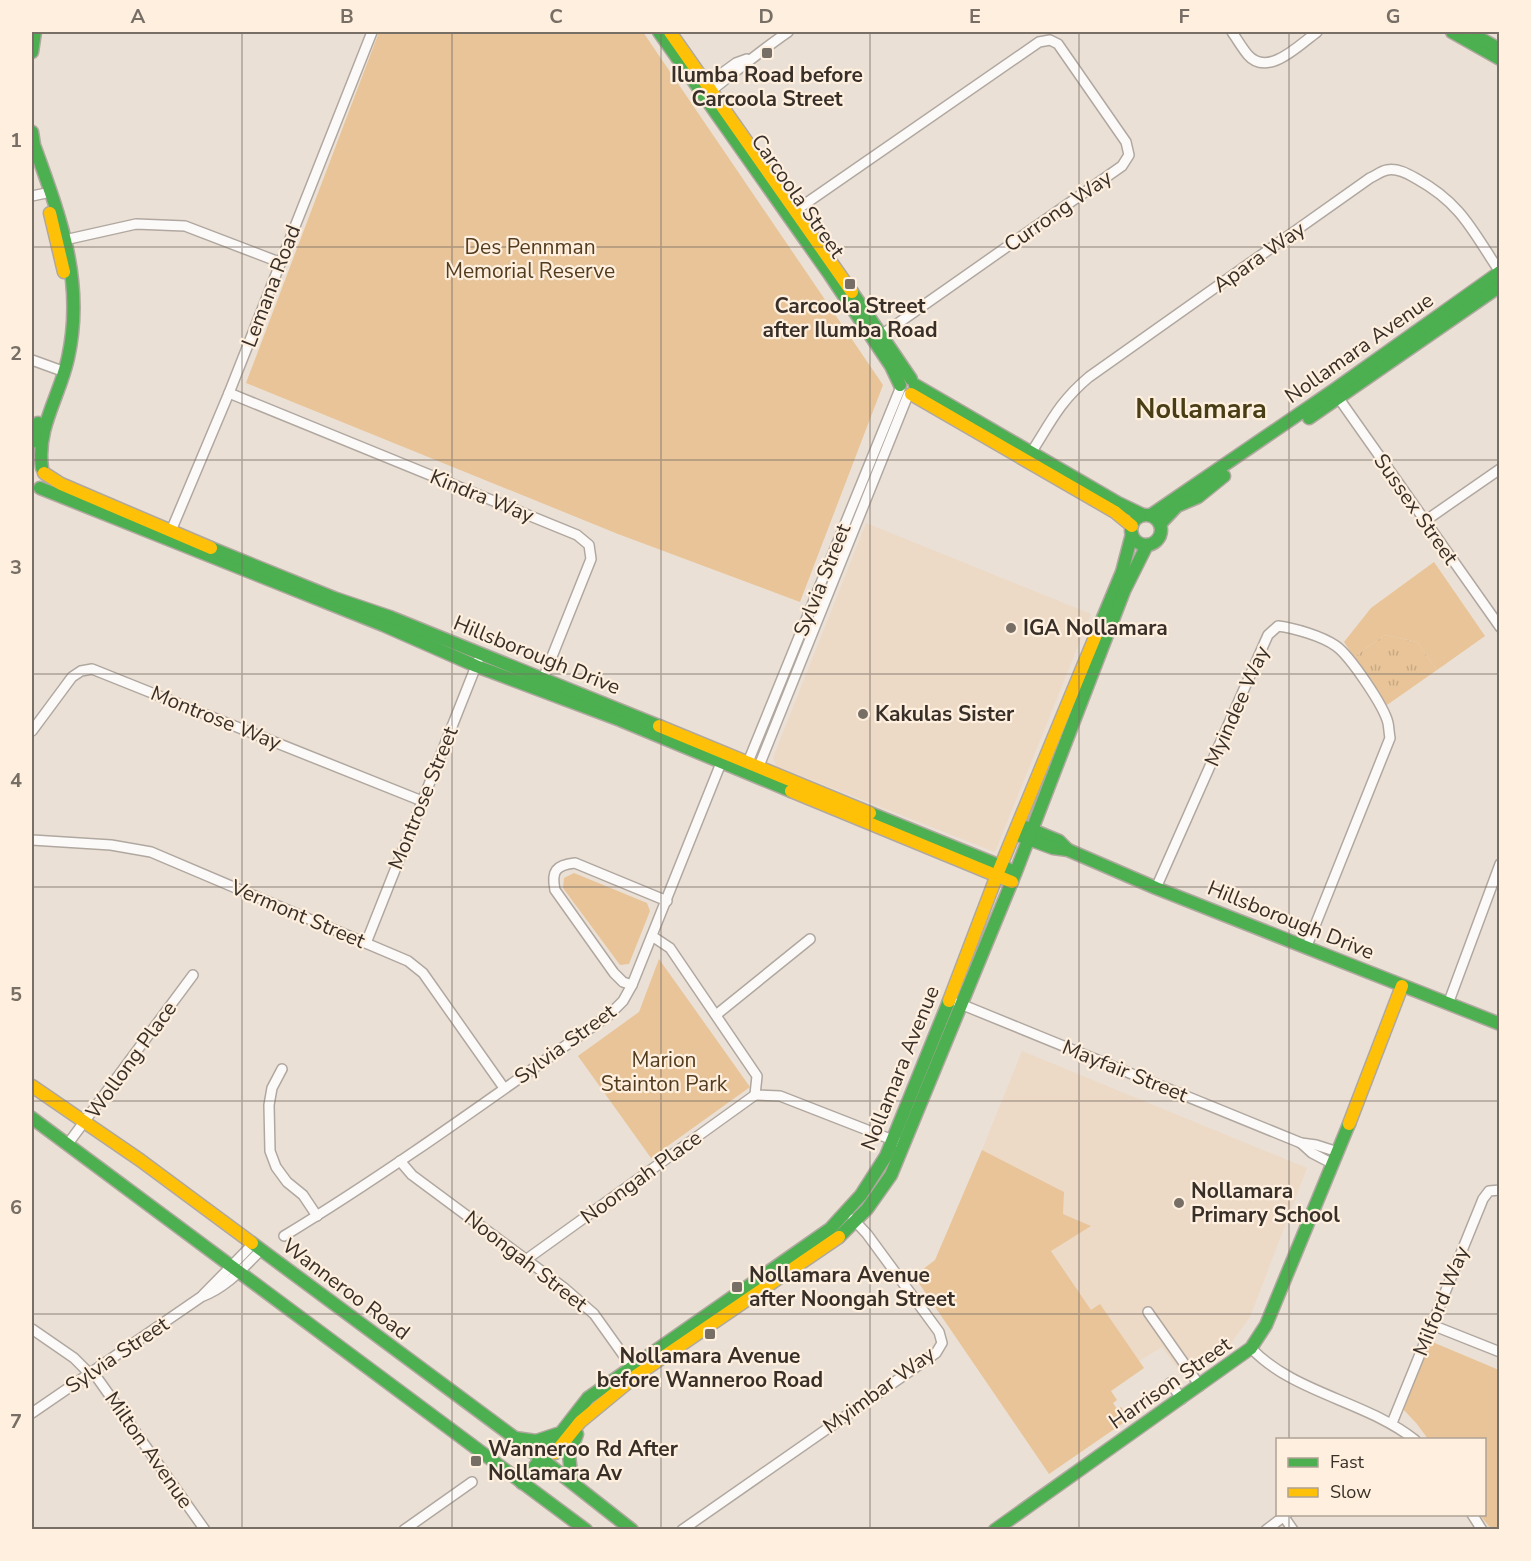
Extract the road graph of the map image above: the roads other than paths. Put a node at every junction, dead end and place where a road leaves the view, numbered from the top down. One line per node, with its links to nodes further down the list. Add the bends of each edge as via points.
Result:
1 (35, 32): 11 (main road)
2 (372, 32): 19 (street, Lemana Road)
3 (659, 32): 13 (main road, Carcoola Street)
4 (670, 32): 13 (main road, Carcoola Street)
5 (788, 32): 13 (street)
6 (1232, 32): 7 (street, via 1249,57 1261,64 1275,62)
7 (1317, 32)
8 (1452, 32): 12 (main road)
9 (1469, 32): 10 (main road)
10 (1500, 50)
11 (32, 52)
12 (1500, 59)
13 (705, 90): 17 (main road, Carcoola Street)
14 (32, 135): 16 (main road)
15 (32, 161): 16 (main road)
16 (42, 194): 18 (main road)
17 (792, 214): 22 (main road, Carcoola Street); 22 (street, Currong Way, via 1039,42 1050,40 1058,44 1126,142 1129,155 1122,166)
18 (62, 241): 19 (street, via 136,224 185,226); 24 (main road, via 66,308)
19 (279, 262): 26 (street, Lemana Road)
20 (1500, 272): 27 (main road, Nollamara Avenue); 29 (street, Apara Way, via 1463,216 1443,195 1408,174 1386,170 1089,377 1053,415)
21 (1500, 286): 27 (main road, Nollamara Avenue)
22 (877, 338): 25 (main road, Carcoola Street, via 901,361)
23 (32, 360): 24 (street)
24 (62, 371): 28 (main road); 30 (main road, via 42,435)
25 (907, 388): 29 (main road, Carcoola Street); 46 (street, Sylvia Street)
26 (229, 393): 37 (street, Lemana Road); 42 (street, Kindra Way, via 577,534 589,545 591,559)
27 (1336, 394): 34 (main road, Nollamara Avenue); 35 (street, Sussex Street)
28 (32, 442)
29 (1029, 457): 33 (main road, Carcoola Street)
30 (39, 468): 32 (main road, via 43,483); 37 (main road, Hillsborough Drive, via 61,484)
31 (1500, 469): 35 (street)
32 (36, 489): 37 (main road, Hillsborough Drive)
33 (1104, 500): 34 (main road, Carcoola Street); 36 (main road, Carcoola Street)
34 (1152, 518): 36 (main road, via 1136,519); 38 (main road, via 1161,532 1158,539)
35 (1425, 521): 40 (street, Sussex Street)
36 (1132, 530): 38 (main road, via 1138,542); 39 (main road, Nollamara Avenue)
37 (169, 536): 41 (main road, Hillsborough Drive)
38 (1147, 545): 39 (main road, Nollamara Avenue)
39 (1105, 627): 44 (main road, Nollamara Avenue)
40 (1500, 627)
41 (478, 660): 42 (main road, Hillsborough Drive); 47 (street, Montrose Street)
42 (541, 684): 45 (main road, Hillsborough Drive, via 620,720)
43 (32, 731): 47 (street, Montrose Way, via 72,677 92,669)
44 (1061, 737): 48 (main road, Nollamara Avenue); 49 (main road, Nollamara Avenue)
45 (723, 758): 46 (main road, Hillsborough Drive); 55 (street, Sylvia Street)
46 (752, 769): 52 (main road, Hillsborough Drive)
47 (423, 801): 58 (street, Montrose Street)
48 (1017, 829): 49 (main road, Hillsborough Drive); 52 (main road, Nollamara Avenue)
49 (1031, 834): 53 (main road, Nollamara Avenue); 54 (main road, Hillsborough Drive, via 1059,841 1068,850)
50 (32, 840): 58 (street, Vermont Street, via 151,852)
51 (1500, 864): 65 (street)
52 (999, 870): 53 (main road, Hillsborough Drive); 63 (main road, Nollamara Avenue)
53 (1014, 877): 64 (main road, Nollamara Avenue)
54 (1156, 888): 59 (main road, Hillsborough Drive); 59 (street, Myindee Way, via 1268,635 1278,626 1334,644 1346,654 1382,708 1390,738)
55 (667, 901): 56 (street, Sylvia Street); 61 (street, via 574,863 556,870 555,890 614,973)
56 (652, 936): 61 (street, Sylvia Street); 66 (street, via 670,948)
57 (810, 939): 66 (street)
58 (366, 943): 70 (street, Vermont Street, via 408,961 423,973)
59 (1306, 948): 62 (main road, Hillsborough Drive)
60 (193, 975): 73 (street, Wollong Place)
61 (632, 985): 70 (street, Sylvia Street, via 609,1015)
62 (1402, 986): 65 (main road, Hillsborough Drive); 77 (main road, Harrison Street)
63 (949, 998): 64 (street, Mayfair Street); 74 (main road, Nollamara Avenue)
64 (962, 1004): 74 (main road, Nollamara Avenue); 75 (street, Mayfair Street)
65 (1448, 1005): 67 (main road, Hillsborough Drive)
66 (716, 1015): 71 (street, via 757,1076)
67 (1500, 1024)
68 (282, 1069): 82 (street, via 269,1105 270,1152 287,1182 303,1195)
69 (32, 1086): 73 (main road, Wanneroo Road)
70 (504, 1088): 78 (street, Sylvia Street)
71 (755, 1095): 74 (street, via 780,1096); 86 (street, Noongah Place)
72 (32, 1118): 76 (main road)
73 (86, 1121): 76 (street, Wollong Place); 85 (main road, Wanneroo Road)
74 (898, 1142): 81 (main road, Nollamara Avenue); 83 (main road, Nollamara Avenue, via 891,1175)
75 (1301, 1143): 77 (street, Mayfair Street); 79 (street, Mayfair Street)
76 (68, 1145): 87 (main road)
77 (1338, 1152): 79 (main road, Harrison Street)
78 (400, 1161): 82 (street, Sylvia Street); 86 (street, Noongah Street, via 412,1175)
79 (1333, 1164): 91 (main road, Harrison Street, via 1266,1325)
80 (1500, 1190): 89 (street, Milford Way, via 1489,1191 1483,1199)
81 (847, 1213): 83 (street, Myimbar Way); 93 (main road, Nollamara Avenue)
82 (317, 1216): 84 (street, Sylvia Street)
83 (857, 1222): 93 (main road, Nollamara Avenue, via 737,1308); 116 (street, Myimbar Way, via 939,1332 942,1343 936,1353)
84 (284, 1236)
85 (257, 1247): 87 (street, Sylvia Street); 103 (main road, Wanneroo Road)
86 (527, 1258): 93 (street, Noongah Street, via 594,1314)
87 (235, 1270): 94 (street, Sylvia Street, via 218,1291 201,1297); 109 (main road)
88 (1148, 1312): 96 (street)
89 (1432, 1325): 92 (street); 100 (street, Milford Way)
90 (32, 1329): 94 (street, Milton Avenue)
91 (1251, 1348): 96 (main road, Harrison Street); 100 (street, via 1286,1375)
92 (1500, 1352)
93 (634, 1371): 99 (main road, Nollamara Avenue); 101 (main road, Nollamara Avenue, via 588,1398)
94 (92, 1373): 98 (street, Sylvia Street); 112 (street, Milton Avenue)
95 (1170, 1383): 97 (street)
96 (1200, 1386): 97 (main road, Harrison Street)
97 (1182, 1399): 117 (main road, Harrison Street)
98 (32, 1413)
99 (585, 1418): 106 (main road, Nollamara Avenue); 108 (main road, via 568,1462)
100 (1392, 1423): 102 (street)
101 (562, 1429): 103 (main road, via 540,1442); 106 (main road, Nollamara Avenue)
102 (1404, 1431): 104 (street); 105 (street)
103 (513, 1438): 106 (main road, Wanneroo Road)
104 (1399, 1438)
105 (1413, 1438)
106 (544, 1461): 108 (main road, Wanneroo Road); 109 (main road, Nollamara Avenue)
107 (472, 1482): 113 (street)
108 (572, 1482): 115 (main road, Wanneroo Road)
109 (525, 1485): 114 (main road)
110 (1286, 1516): 118 (street); 119 (street)
111 (1473, 1516): 120 (street)
112 (205, 1530)
113 (404, 1530)
114 (586, 1530)
115 (632, 1530)
116 (682, 1530)
117 (995, 1530)
118 (1266, 1530)
119 (1293, 1530)
120 (1482, 1530)

